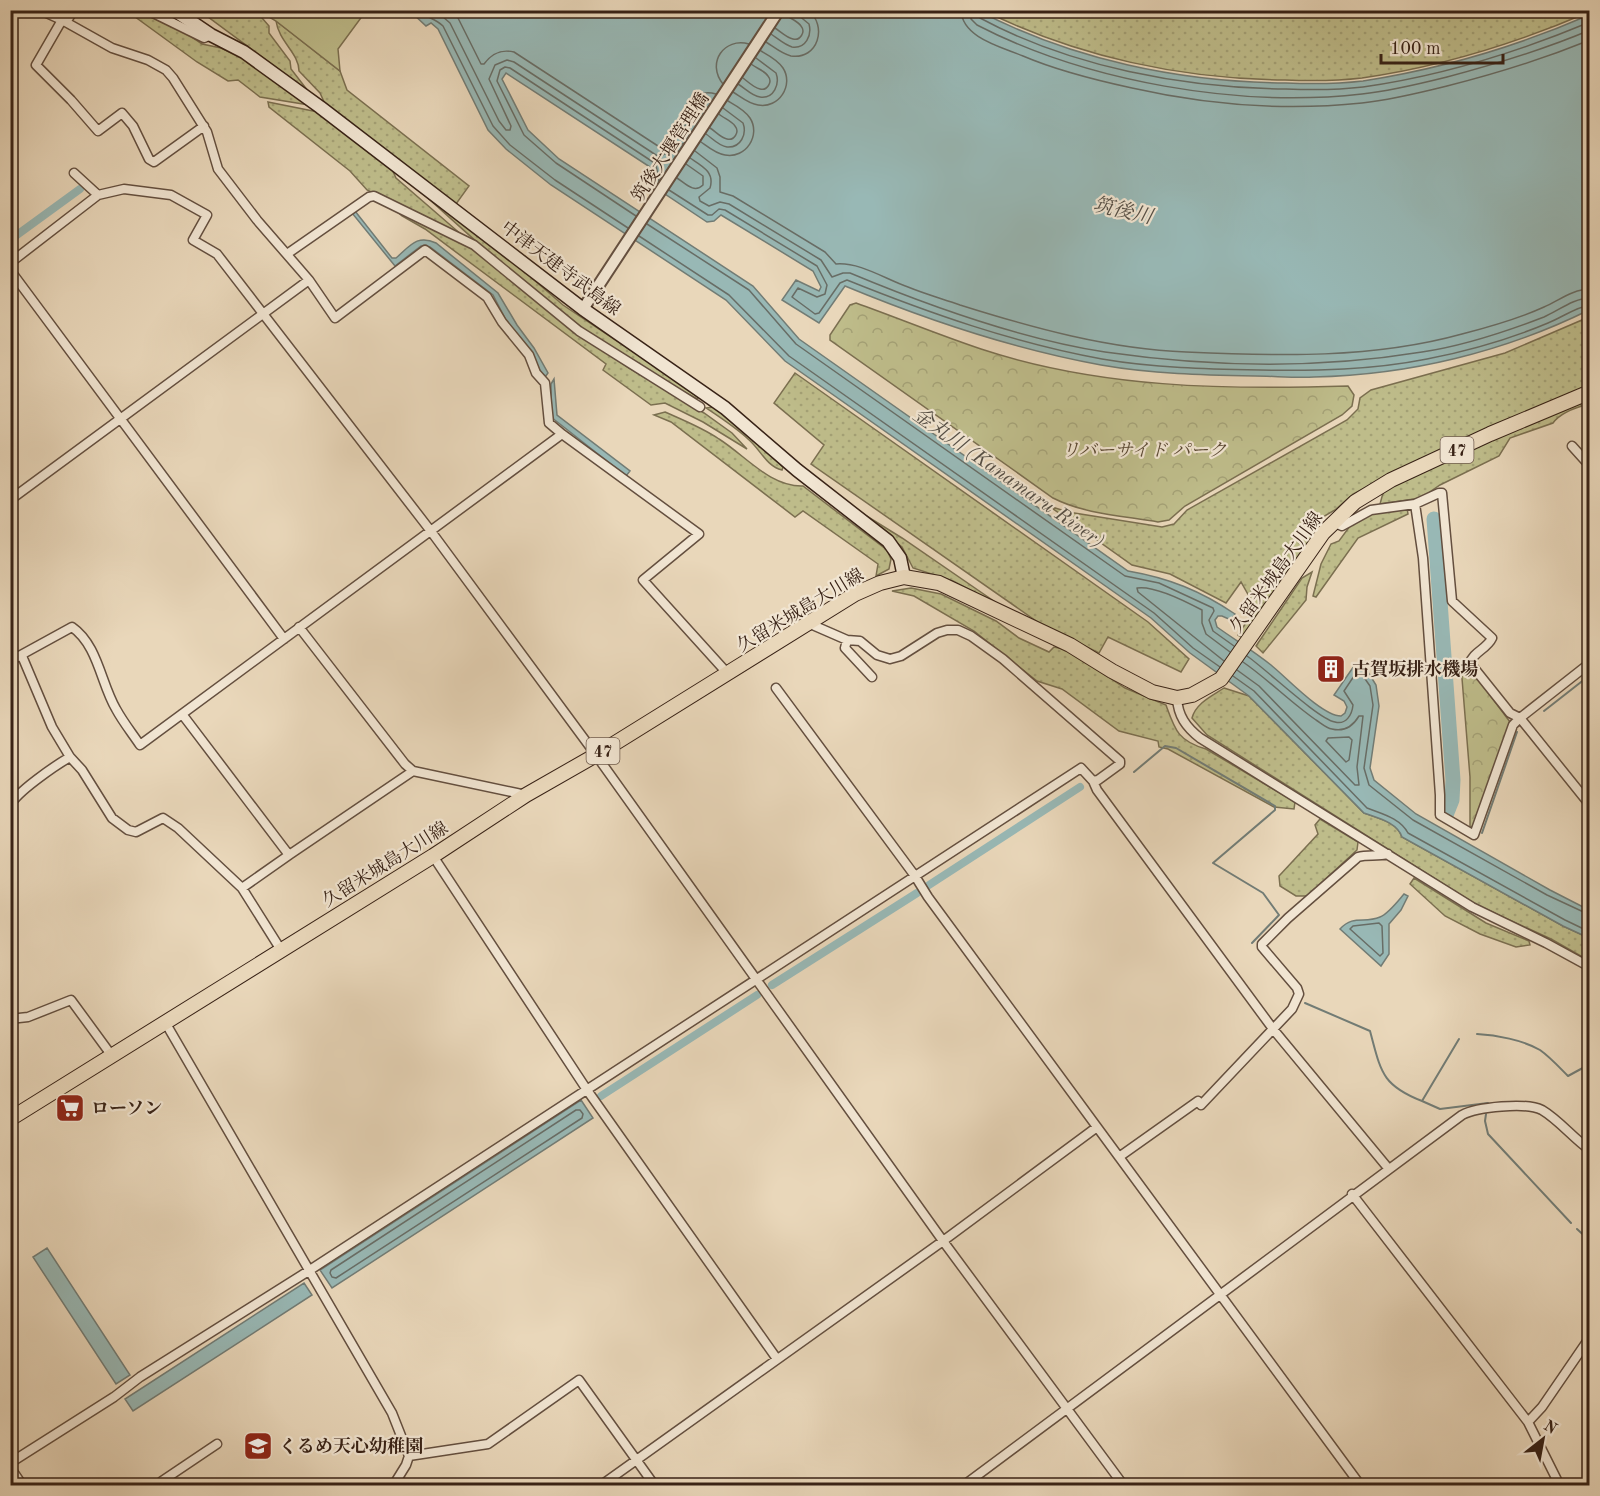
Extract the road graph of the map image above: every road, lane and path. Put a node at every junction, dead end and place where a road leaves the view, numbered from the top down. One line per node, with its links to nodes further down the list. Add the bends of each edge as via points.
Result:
1 (40, 10): 6 (street)
2 (74, 10): 6 (street)
3 (147, 10): 7 (street, via 204,38)
4 (174, 10): 7 (main road, 中津天建寺武島線)
5 (779, 10): 15 (street, 筑後大堰管理橋)
6 (64, 21): 8 (street, via 112,48 166,70); 8 (street, via 36,65 98,131 122,113 154,162)
7 (210, 35): 15 (main road, 中津天建寺武島線, via 244,52)
8 (204, 126): 11 (street, via 218,170)
9 (74, 173): 10 (street)
10 (98, 195): 12 (street); 16 (street, via 124,189 171,195 207,216 193,240 217,254)
11 (287, 254): 14 (street); 18 (street, via 374,196 474,245 579,331)
12 (10, 263)
13 (10, 270): 19 (street)
14 (309, 280): 16 (street); 20 (street, via 335,318 425,250 487,297 545,383 549,423)
15 (585, 306): 27 (main road, 中津天建寺武島線, via 725,408 888,541 900,558)
16 (264, 314): 19 (street); 26 (street)
17 (1590, 392): 25 (main road, 久留米城島大川線 / 47, via 1391,480)
18 (700, 407)
19 (122, 418): 23 (street); 30 (street)
20 (562, 434): 26 (street); 35 (street, via 699,534 643,580)
21 (1572, 446): 22 (street)
22 (1590, 466)
23 (10, 500)
24 (1415, 504): 25 (street, via 1371,510 1342,526); 40 (street, via 1442,493 1452,601 1492,638 1470,663 1510,713); 40 (street, via 1423,558 1440,814 1474,835 1513,725)
25 (1332, 522): 38 (main road, 久留米城島大川線 / 47, via 1221,679 1192,695)
26 (430, 530): 29 (street); 41 (street)
27 (904, 577): 28 (main road, 久留米城島大川線 / 47, via 855,594); 38 (main road, 久留米城島大川線 / 47, via 939,583 1070,645 1152,692)
28 (808, 623): 31 (street); 35 (main road, 久留米城島大川線 / 47)
29 (299, 627): 30 (street); 43 (street)
30 (284, 639): 39 (street)
31 (847, 640): 36 (street, via 845,648); 44 (street, via 860,641 877,655 890,659 947,630 970,636 1002,658 1120,761)
32 (22, 656): 33 (street); 39 (street, via 72,627 81,633 116,710 140,745); 42 (street, via 52,727)
33 (10, 661)
34 (1590, 663): 40 (street)
35 (728, 674): 41 (main road, 久留米城島大川線 / 47)
36 (872, 677)
37 (776, 688): 51 (street)
38 (1177, 698): 48 (street, via 1182,720 1200,738)
39 (183, 714): 49 (street)
40 (1520, 718): 46 (street)
41 (596, 755): 45 (main road, 久留米城島大川線 / 47); 55 (street)
42 (70, 757): 47 (street, via 38,778); 52 (street, via 112,818 135,832 164,818)
43 (413, 771): 45 (street); 49 (street)
44 (1093, 781): 51 (street, via 1081,768); 58 (street)
45 (526, 795): 50 (main road, 久留米城島大川線 / 47)
46 (1590, 805)
47 (10, 806)
48 (1388, 854): 54 (street, via 1472,907); 58 (street, via 1358,857 1262,944 1299,994 1292,1009)
49 (289, 855): 52 (street)
50 (433, 856): 53 (main road, 久留米城島大川線 / 47); 60 (street)
51 (915, 876): 55 (street); 62 (street)
52 (242, 888): 53 (street)
53 (281, 950): 57 (main road, 久留米城島大川線 / 47)
54 (1590, 967)
55 (756, 980): 60 (street); 67 (street)
56 (10, 1019): 59 (street, via 28,1017 71,1000)
57 (165, 1022): 59 (main road, 久留米城島大川線 / 47); 68 (street)
58 (1273, 1029): 64 (street, via 1201,1105 1198,1101); 65 (street)
59 (112, 1056): 61 (main road, 久留米城島大川線 / 47)
60 (587, 1090): 68 (street); 71 (street)
61 (10, 1119)
62 (1097, 1127): 64 (street); 67 (street)
63 (1590, 1150): 65 (street, via 1543,1111 1498,1107 1468,1111)
64 (1119, 1157): 69 (street)
65 (1388, 1168): 66 (street)
66 (1352, 1194): 69 (street); 73 (street)
67 (943, 1241): 71 (street); 72 (street)
68 (310, 1270): 75 (street, via 392,1413); 77 (street)
69 (1220, 1294): 72 (street); 85 (street)
70 (1590, 1337): 73 (street)
71 (777, 1359): 76 (street)
72 (1066, 1407): 83 (street); 84 (street)
73 (1528, 1422): 86 (street)
74 (216, 1444): 79 (street)
75 (409, 1456): 76 (street, via 488,1444 579,1380); 80 (street)
76 (636, 1459): 81 (street); 82 (street)
77 (10, 1465): 78 (street)
78 (23, 1485)
79 (158, 1485)
80 (393, 1485)
81 (600, 1485)
82 (655, 1485)
83 (963, 1485)
84 (1124, 1485)
85 (1361, 1485)
86 (1560, 1485)

